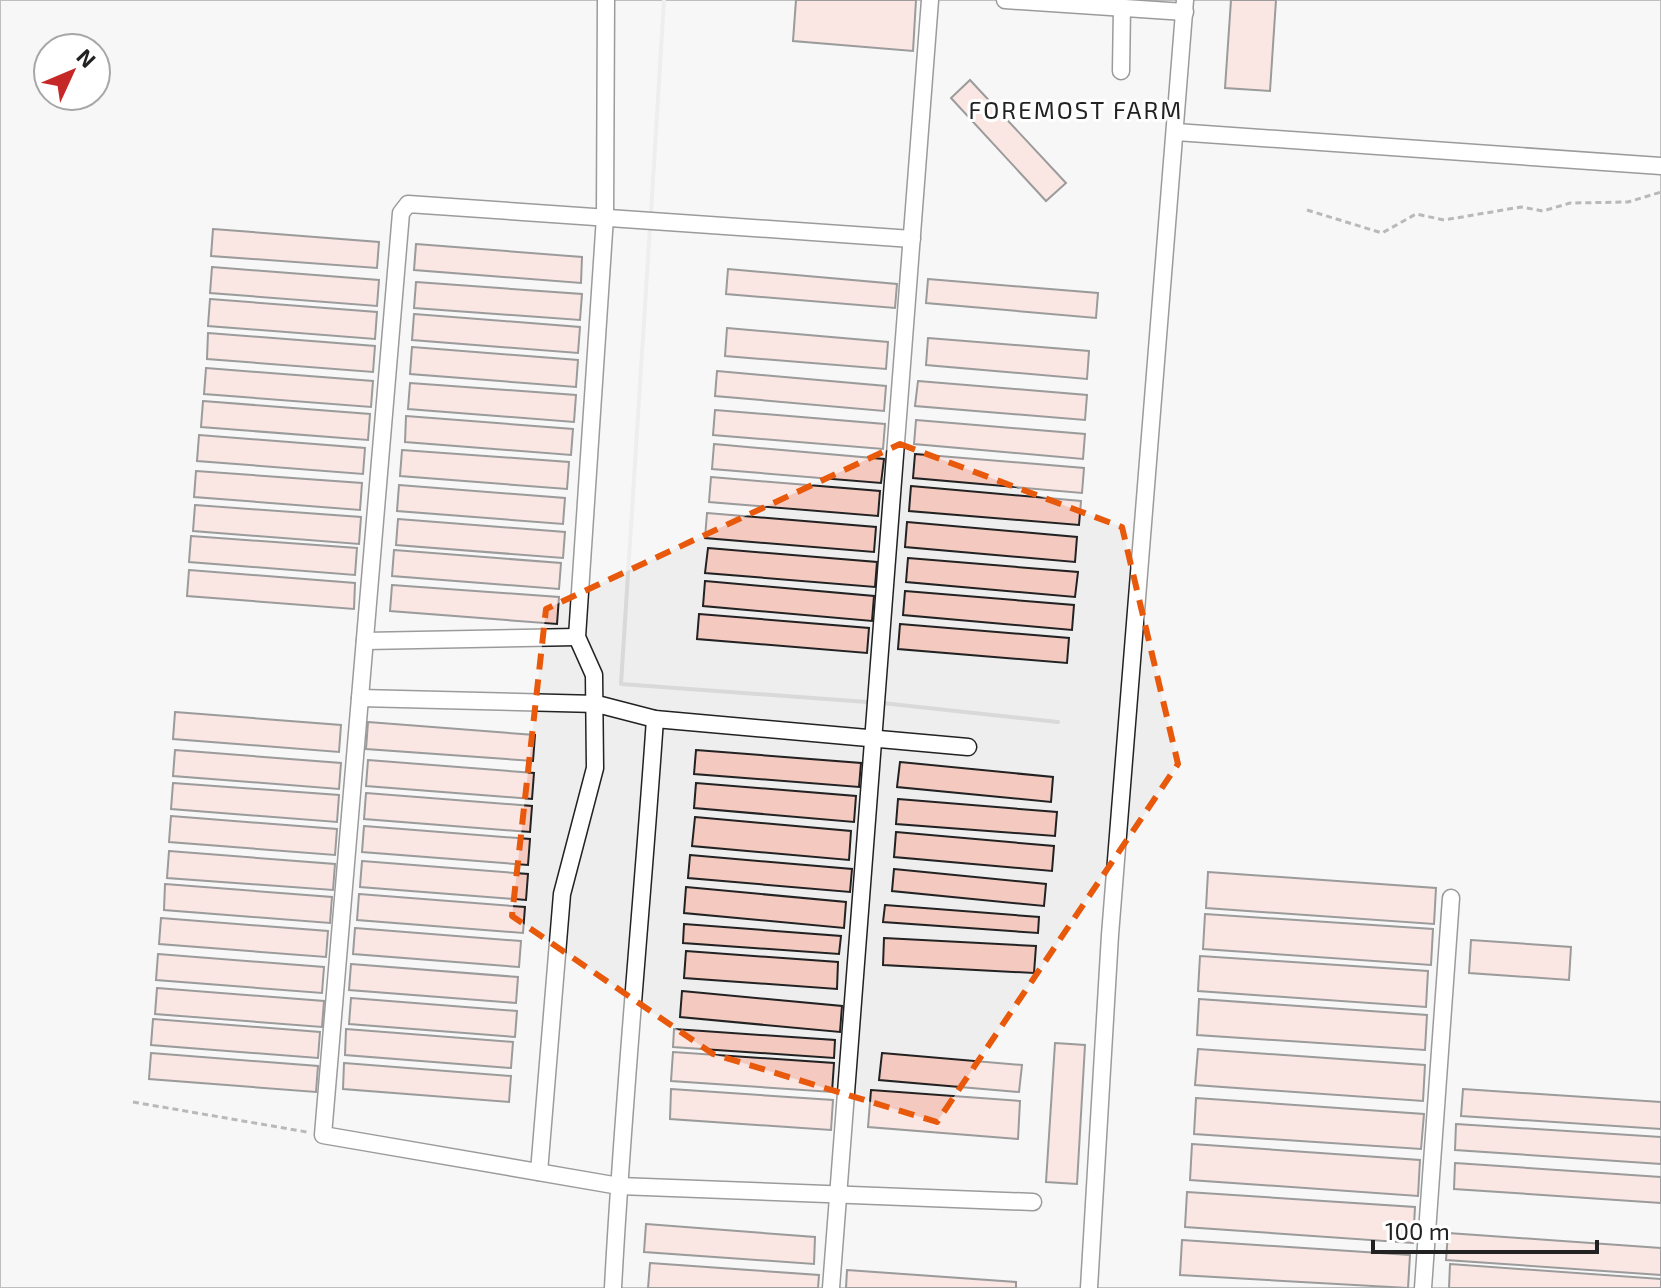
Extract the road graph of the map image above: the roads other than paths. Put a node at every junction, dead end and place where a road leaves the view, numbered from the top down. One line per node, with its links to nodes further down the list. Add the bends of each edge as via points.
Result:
1 (606, 0): 9 (lane)
2 (930, 0): 10 (lane)
3 (1005, 0): 5 (lane)
4 (1185, 6): 5 (lane); 7 (lane)
5 (1122, 8): 6 (lane)
6 (1121, 71)
7 (1176, 132): 8 (lane); 25 (lane, via 1110,935)
8 (1661, 166)
9 (605, 217): 10 (lane); 11 (lane); 12 (lane, via 408,204 401,213)
10 (912, 239): 16 (lane)
11 (577, 637): 12 (lane); 14 (lane, via 594,675)
12 (365, 641): 13 (lane)
13 (360, 698): 14 (lane); 19 (lane, via 323,1135)
14 (597, 704): 15 (lane); 19 (lane, via 595,768 562,894)
15 (655, 719): 16 (lane); 20 (lane)
16 (873, 737): 17 (lane); 21 (lane)
17 (968, 747)
18 (1451, 898): 26 (lane)
19 (539, 1172): 20 (lane)
20 (619, 1186): 21 (lane); 23 (lane)
21 (839, 1192): 22 (lane); 24 (lane)
22 (1033, 1202)
23 (613, 1288)
24 (831, 1288)
25 (1089, 1288)
26 (1423, 1288)

